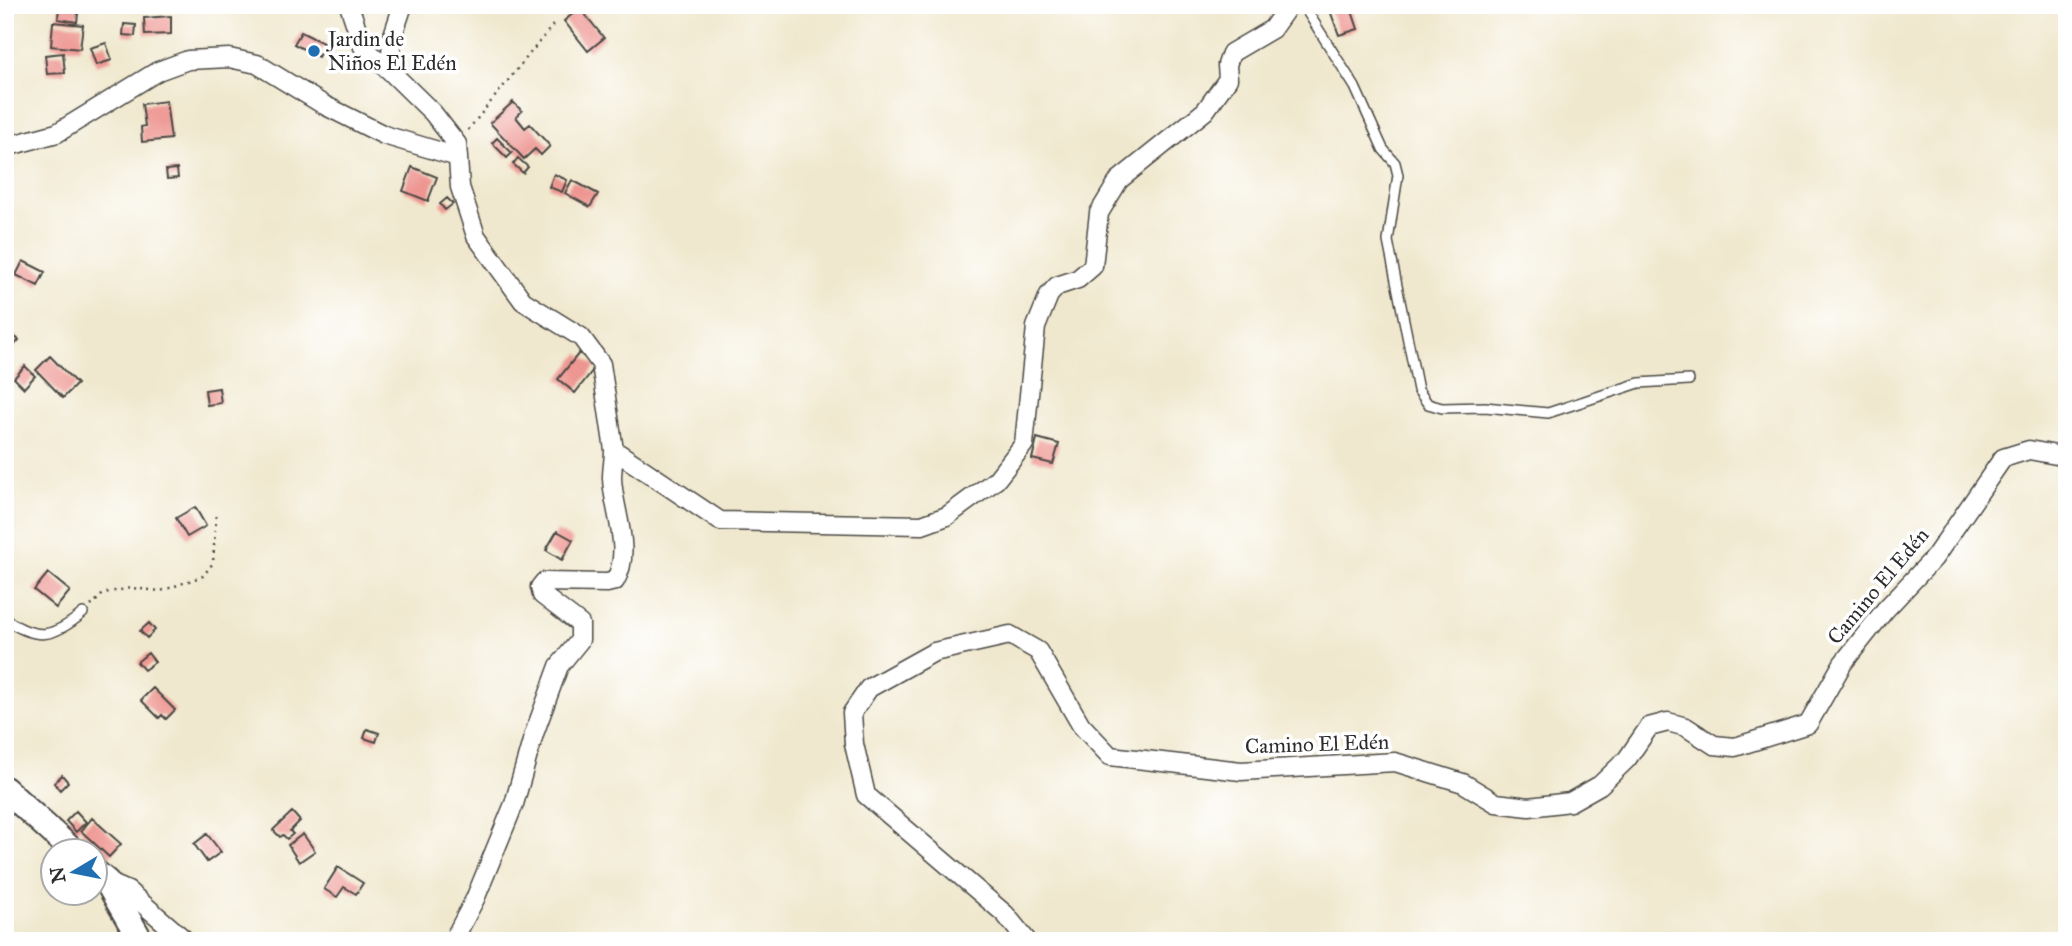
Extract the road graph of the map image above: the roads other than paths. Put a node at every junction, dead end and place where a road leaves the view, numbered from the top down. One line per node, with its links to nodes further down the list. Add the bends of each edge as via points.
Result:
1 (349, 5): 5 (street, via 363,47)
2 (403, 5): 5 (street, via 391,38)
3 (1289, 5): 9 (street, via 1272,29 1231,53 1228,79 1205,111 1119,180 1099,213 1093,266 1078,279 1057,286 1036,327 1024,444 996,480 947,516 922,525 720,521)
4 (1303, 5): 8 (lane, via 1344,68 1383,149 1395,163 1398,174 1388,241 1418,390 1428,404 1548,413 1639,383)
5 (390, 71): 7 (street, via 433,113)
6 (5, 147): 7 (street, via 57,133 158,71 188,60 229,58 257,64 384,135)
7 (457, 150): 9 (street, via 460,187 476,236 523,301 581,337 601,364)
8 (1689, 380)
9 (614, 450): 19 (street, via 612,479 623,551 621,570 615,581 607,583 544,582 540,587 542,595 580,624 580,640 559,666 514,804)
10 (2067, 457): 20 (street, Camino El Edén, via 2029,450 2003,458 1934,558 1843,663 1808,724 1735,747 1714,745 1686,727 1668,722 1649,727 1628,759 1601,786 1570,802 1529,807 1496,803 1463,783 1395,762 1241,771 1110,756 1081,725 1038,651 1010,635 934,652 869,688 852,713 866,794 1005,914)
11 (83, 613): 12 (lane, via 57,632 46,634 20,631)
12 (5, 619)
13 (5, 789): 14 (street)
14 (59, 838)
15 (108, 880): 18 (street, via 128,891)
16 (108, 887): 17 (street)
17 (141, 941)
18 (186, 941)
19 (453, 941)
20 (1027, 941)

